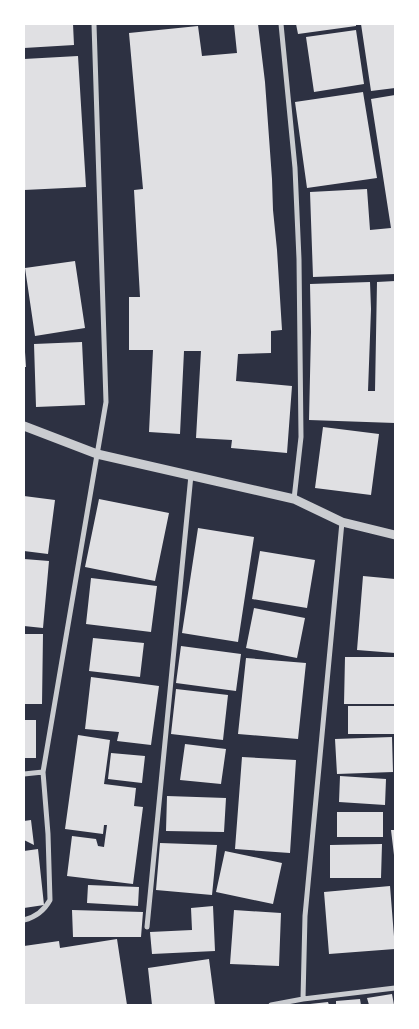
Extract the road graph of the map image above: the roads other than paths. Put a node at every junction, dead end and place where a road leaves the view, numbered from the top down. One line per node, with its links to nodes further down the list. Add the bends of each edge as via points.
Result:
1 (94, 24): 4 (street, via 106,402)
2 (281, 24): 6 (street, via 295,168 299,260 300,437)
3 (24, 426): 4 (street)
4 (97, 454): 5 (street); 9 (street)
5 (191, 475): 6 (street); 12 (street)
6 (294, 498): 7 (street)
7 (342, 522): 8 (street); 14 (street, via 305,916)
8 (395, 535)
9 (43, 772): 10 (street); 11 (street, via 50,900 40,913)
10 (24, 774)
11 (24, 920)
12 (147, 927)
13 (395, 988): 14 (street)
14 (303, 999): 15 (street)
15 (271, 1005)

